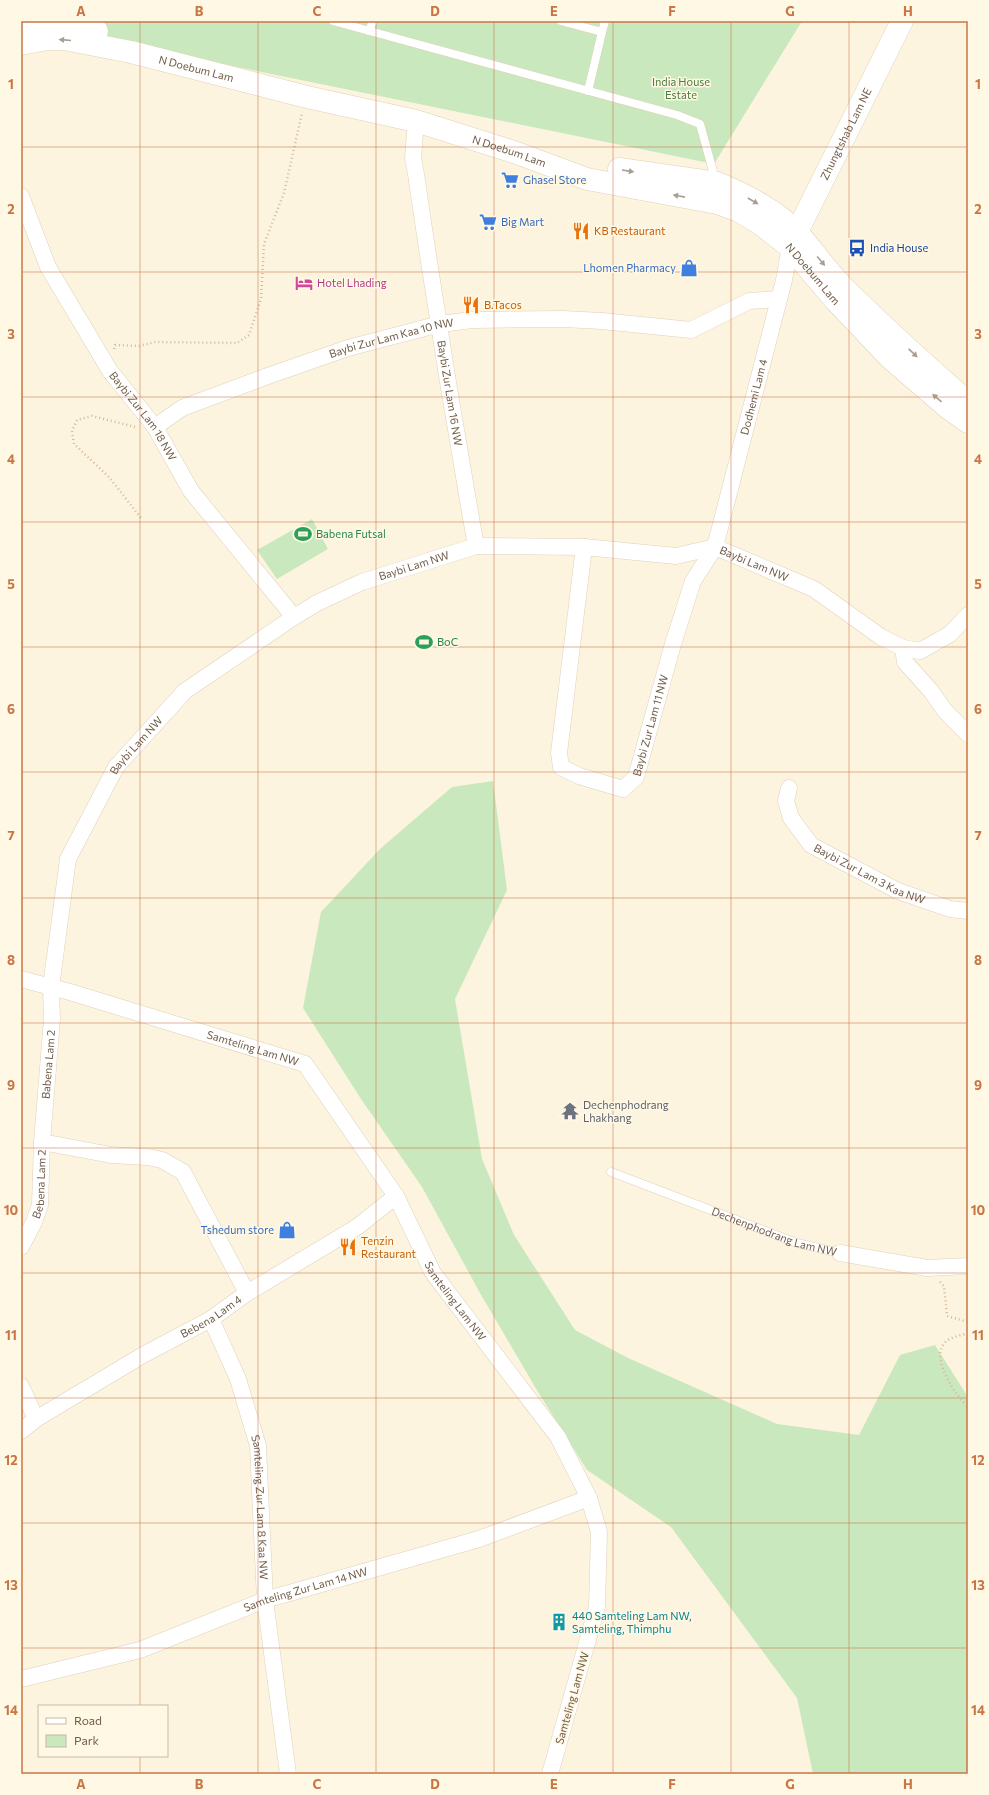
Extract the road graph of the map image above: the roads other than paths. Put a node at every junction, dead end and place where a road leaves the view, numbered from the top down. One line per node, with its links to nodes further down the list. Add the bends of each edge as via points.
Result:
1 (333, 21): 7 (lane)
2 (373, 21): 7 (lane)
3 (561, 21): 8 (lane)
4 (605, 21): 8 (lane)
5 (902, 21): 14 (main road, Zhungtshab Lam NE)
6 (21, 27): 12 (main road, one-way to 12, via 33,24 64,24 100,31 149,46 280,78 403,105 591,165)
7 (370, 31): 10 (lane)
8 (602, 32): 10 (lane)
9 (21, 44): 11 (main road, N Doebum Lam, one-way to 9, via 306,97 85,42 48,39)
10 (588, 91): 12 (lane, via 677,115 700,124)
11 (416, 121): 12 (main road, N Doebum Lam, one-way to 11, via 587,179 514,152); 16 (street, Baybi Zur Lam 16 NW, via 413,158)
12 (717, 193): 14 (main road, via 731,189 771,212)
13 (21, 196): 19 (street, Baybi Zur Lam 18 NW, via 48,267 110,371)
14 (793, 239): 15 (street, Dodhemi Lam 4); 17 (main road, N Doebum Lam, one-way to 17, via 926,366); 18 (main road, N Doebum Lam, one-way to 14, via 890,358 836,301)
15 (779, 299): 16 (street, Baybi Zur Lam Kaa 10 NW, via 748,301 690,330 602,320 472,320); 22 (street, Dodhemi Lam 4)
16 (440, 324): 19 (street, Baybi Zur Lam Kaa 10 NW, via 348,348 265,377 182,408); 20 (street, Baybi Zur Lam 16 NW, via 447,382)
17 (968, 402)
18 (968, 422)
19 (155, 427): 24 (street, Baybi Zur Lam 18 NW, via 191,491)
20 (476, 546): 21 (street, Baybi Lam NW); 24 (street, Baybi Lam NW, via 362,582)
21 (584, 547): 22 (street, Baybi Lam NW, via 676,556); 22 (street, Baybi Zur Lam 11 NW, via 559,753 561,767 579,776 623,789 636,777 693,582)
22 (715, 547): 25 (street, Baybi Lam NW, via 814,589 881,637)
23 (968, 614): 25 (street, Baybi Lam NW, via 950,634 920,651)
24 (294, 617): 30 (street, Baybi Lam NW, via 185,691 116,768 68,859)
25 (903, 648): 26 (street, via 905,662 945,711)
26 (968, 734)
27 (789, 788): 28 (street, Baybi Zur Lam 3 Kaa NW, via 786,802 791,818 811,845 898,891 950,910)
28 (968, 911)
29 (21, 979): 30 (street, Samteling Lam NW)
30 (51, 987): 31 (street, Babena Lam 2, via 52,1019); 33 (street, Samteling Lam NW, via 305,1064)
31 (42, 1142): 34 (street, Bebena Lam 2, via 40,1204); 37 (street, via 111,1155 148,1157 162,1160 183,1172)
32 (611, 1172): 35 (lane, Dechenphodrang Lam NW, via 796,1243)
33 (396, 1196): 37 (street, Bebena Lam 4, via 357,1226); 42 (street, Samteling Lam NW, via 433,1273 558,1437)
34 (21, 1247)
35 (840, 1253): 36 (street, Dechenphodrang Lam NW, via 927,1268)
36 (968, 1266)
37 (247, 1293): 38 (street, Bebena Lam 4)
38 (211, 1319): 40 (street, Bebena Lam 4, via 143,1355); 43 (street, Samteling Zur Lam 8 Kaa NW, via 238,1379 258,1446)
39 (21, 1386): 40 (street)
40 (36, 1419): 41 (street, Bebena Lam 4)
41 (21, 1431)
42 (589, 1498): 43 (street, Samteling Zur Lam 14 NW, via 479,1539); 46 (street, Samteling Lam NW, via 599,1532 597,1607)
43 (265, 1600): 44 (street, Samteling Zur Lam 14 NW, via 140,1650); 45 (street, Samteling Zur Lam 8 Kaa NW)
44 (21, 1679)
45 (288, 1774)
46 (550, 1774)

